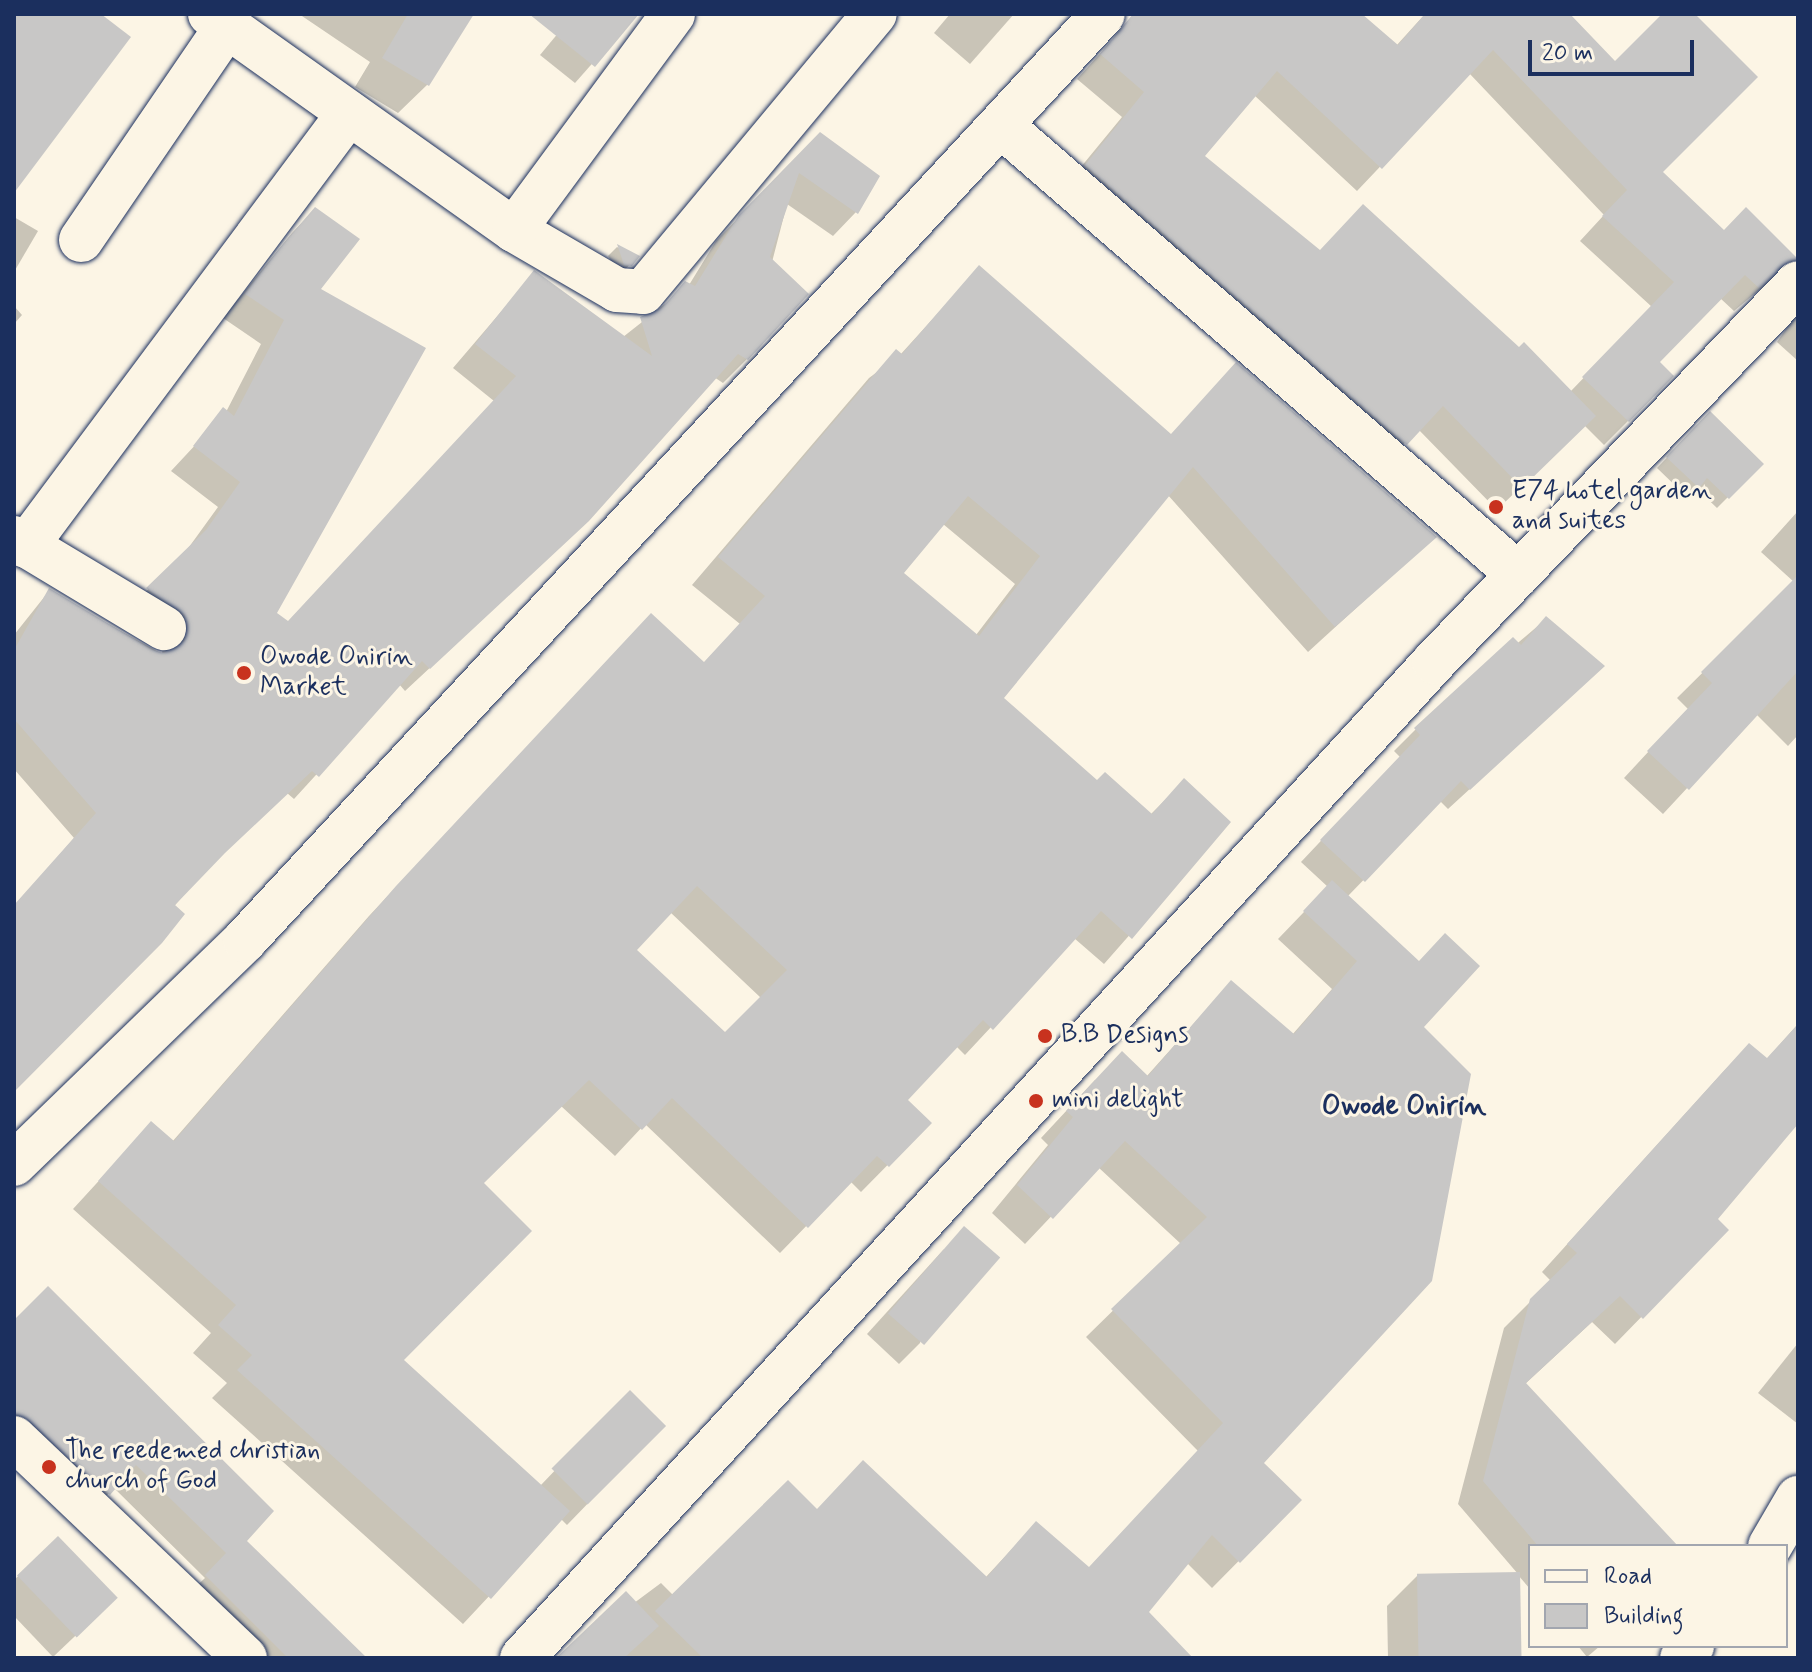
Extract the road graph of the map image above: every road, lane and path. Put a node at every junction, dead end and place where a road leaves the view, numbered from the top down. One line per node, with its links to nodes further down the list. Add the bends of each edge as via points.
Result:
1 (673, 14): 7 (street)
2 (875, 14): 7 (street, via 643,292 617,290)
3 (1103, 14): 6 (street)
4 (219, 20): 5 (street); 8 (street)
5 (349, 113): 7 (street); 10 (street)
6 (1004, 128): 11 (street); 13 (street, via 245,940)
7 (514, 230)
8 (81, 240)
9 (1798, 283): 11 (street)
10 (20, 542): 12 (street)
11 (1518, 574): 18 (street)
12 (164, 628)
13 (14, 1164)
14 (14, 1438): 17 (street)
15 (1798, 1498): 16 (street)
16 (1771, 1544)
17 (245, 1658)
18 (522, 1658)

